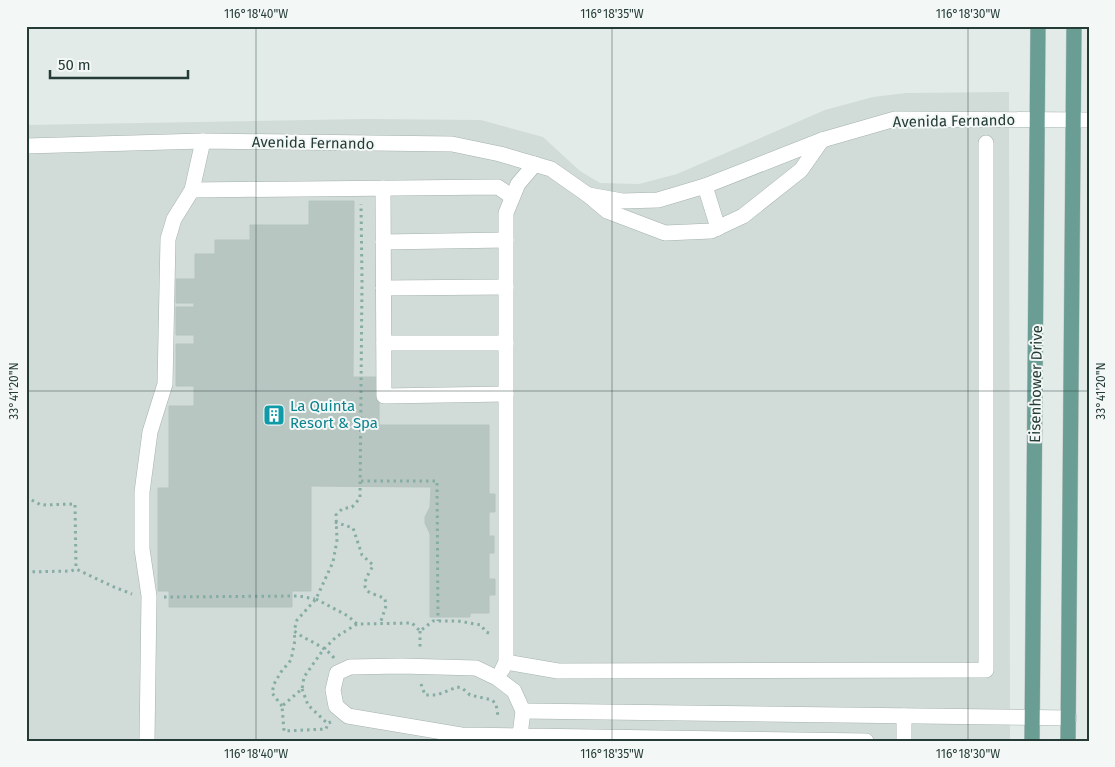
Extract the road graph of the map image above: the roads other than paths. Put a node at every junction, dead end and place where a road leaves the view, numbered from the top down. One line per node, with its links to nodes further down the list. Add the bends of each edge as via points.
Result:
1 (1038, 26): 4 (main road, Eisenhower Drive)
2 (1074, 26): 3 (main road)
3 (1073, 119): 4 (street, Avenida Fernando); 5 (street, Avenida Fernando); 29 (main road)
4 (1038, 120): 6 (street, Avenida Fernando, via 895,119); 28 (main road, Eisenhower Drive)
5 (1089, 120)
6 (822, 140): 11 (street, Avenida Fernando); 16 (street, Avenida Fernando, via 801,170 743,216)
7 (203, 142): 9 (street, Avenida Fernando); 10 (street, Avenida Fernando, via 452,144); 13 (street)
8 (986, 143): 24 (street, via 986,670 558,671)
9 (26, 146)
10 (535, 164): 14 (street, Avenida Fernando, via 551,169); 15 (street, via 518,184)
11 (705, 186): 14 (street, Avenida Fernando, via 658,200 622,202); 16 (street)
12 (383, 188): 13 (street); 15 (street, via 498,187); 18 (street)
13 (192, 190): 31 (street, via 174,219 168,240 166,384 150,432 142,492 142,549 149,596)
14 (588, 195): 16 (street, Avenida Fernando, via 607,211 665,233)
15 (512, 197): 17 (street, via 506,213)
16 (718, 228)
17 (506, 240): 18 (street); 19 (street)
18 (383, 242): 20 (street)
19 (506, 287): 20 (street); 22 (street)
20 (383, 288): 21 (street)
21 (384, 343): 22 (street); 23 (street, via 384,396)
22 (506, 343): 23 (street)
23 (506, 394): 24 (street)
24 (506, 662): 25 (street)
25 (497, 678): 26 (street, via 514,691); 30 (street, via 476,668 350,667 337,673 333,690 336,706 348,716 461,735)
26 (523, 711): 27 (street); 30 (street)
27 (904, 716): 28 (street); 33 (street)
28 (1033, 717): 29 (street); 34 (main road, Eisenhower Drive)
29 (1069, 718): 35 (main road)
30 (520, 735): 32 (street)
31 (147, 741)
32 (866, 741)
33 (904, 741)
34 (1032, 741)
35 (1068, 741)

